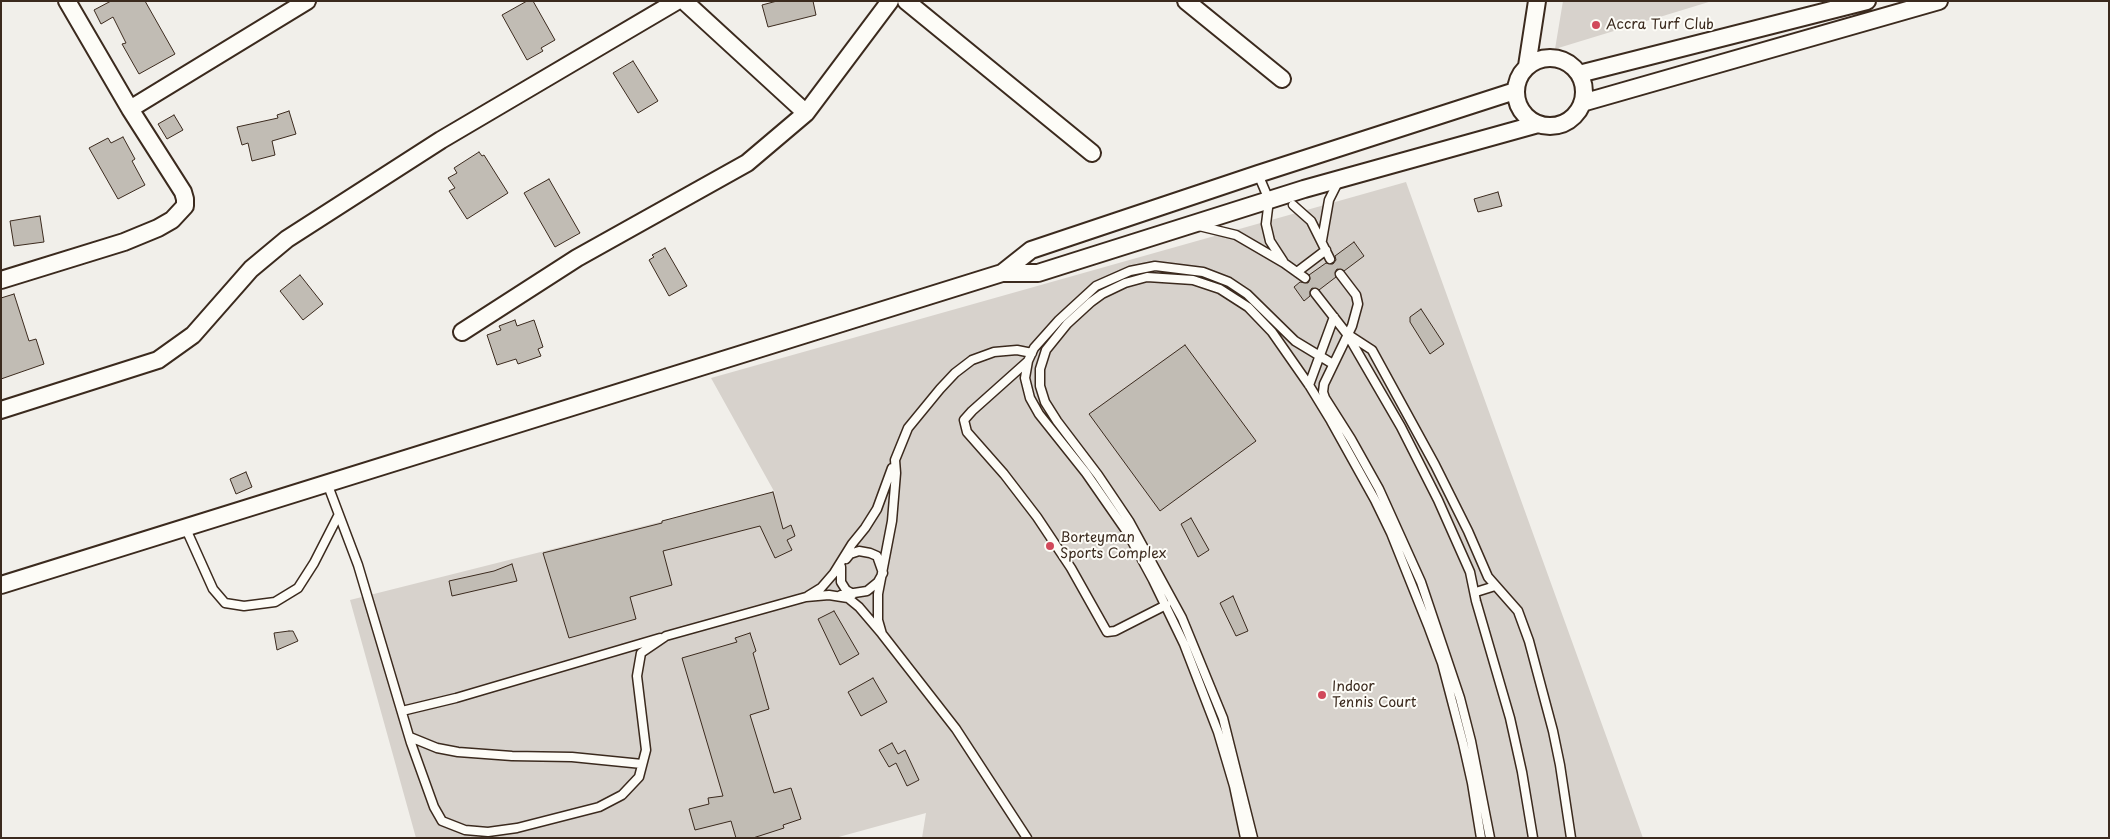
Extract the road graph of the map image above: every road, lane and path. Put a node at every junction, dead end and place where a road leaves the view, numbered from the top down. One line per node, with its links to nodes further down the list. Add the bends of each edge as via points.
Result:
1 (67, 1): 16 (street)
2 (307, 1): 16 (street)
3 (677, 1): 43 (street, via 441,140 287,239 251,269 193,335 158,360)
4 (684, 1): 17 (street)
5 (890, 1): 17 (street)
6 (906, 1): 19 (street)
7 (1186, 1): 13 (street)
8 (1537, 1): 11 (street)
9 (1867, 1): 12 (street)
10 (1939, 1): 15 (street)
11 (1527, 66): 12 (street, via 1540,59 1555,58 1573,66); 14 (street, via 1518,78)
12 (1579, 74): 15 (street, via 1584,91)
13 (1282, 79)
14 (1515, 91): 18 (street, via 1521,111); 20 (street)
15 (1582, 103): 18 (street, via 1577,113 1564,122 1548,126)
16 (130, 109): 33 (street, via 182,192 185,206 178,215 158,228 124,242)
17 (806, 113): 36 (street, via 748,163 577,258)
18 (1538, 124): 21 (street)
19 (1092, 153)
20 (1258, 174): 22 (lane); 30 (street, via 1031,250)
21 (1340, 180): 22 (street); 25 (lane, via 1329,200)
22 (1269, 200): 24 (street); 28 (lane, via 1266,224 1270,241)
23 (1293, 205): 25 (lane, via 1311,221)
24 (1190, 225): 28 (lane, via 1236,235); 30 (street, via 1038,273)
25 (1322, 240): 26 (lane)
26 (1326, 250): 27 (lane); 29 (lane)
27 (1330, 260)
28 (1284, 263): 29 (lane)
29 (1297, 272): 32 (lane)
30 (1002, 273): 45 (street)
31 (1340, 274): 37 (lane, via 1356,295 1358,304)
32 (1304, 278)
33 (1, 280)
34 (1315, 293): 35 (lane)
35 (1334, 317): 37 (lane); 39 (lane)
36 (462, 332)
37 (1347, 334): 41 (lane); 51 (lane, via 1372,350 1435,465); 53 (lane, via 1421,465 1459,544)
38 (1032, 353): 39 (lane, via 1059,320 1096,286 1130,271 1155,266 1203,272 1229,282 1254,300 1295,341); 40 (lane); 44 (lane, via 1017,350 994,352 972,360 955,373 908,428)
39 (1320, 356): 41 (lane); 42 (lane)
40 (1028, 361): 57 (lane, via 1025,378 1030,398 1127,532); 57 (lane, via 964,420 967,432 1037,517 1071,568 1107,632 1116,631)
41 (1333, 364): 67 (lane, via 1324,384 1325,398 1379,489 1421,582 1460,698)
42 (1309, 385): 65 (lane, via 1272,332 1248,307 1220,289 1181,278 1147,277 1114,288 1091,302 1055,337 1046,350 1040,369 1040,386 1045,402 1130,521 1182,618 1222,718); 66 (lane, via 1375,500 1426,620 1442,663 1463,742)
43 (1, 410)
44 (895, 460): 49 (lane, via 894,499); 52 (lane, via 877,509)
45 (327, 483): 46 (lane); 47 (street)
46 (338, 516): 47 (lane, via 298,588 276,602 244,606 225,603 212,589); 60 (lane, via 358,565)
47 (186, 528): 50 (street)
48 (841, 567): 49 (lane, via 850,554 859,551 877,556); 52 (lane); 54 (lane, via 841,582)
49 (883, 573): 54 (lane, via 867,591); 58 (lane, via 878,594 878,620)
50 (1, 586)
51 (1495, 586): 53 (lane); 69 (lane, via 1518,611 1529,641 1557,749)
52 (821, 588): 56 (lane)
53 (1476, 592): 68 (lane, via 1510,718)
54 (852, 594): 55 (lane)
55 (829, 595): 56 (lane); 58 (lane, via 848,598)
56 (806, 597): 59 (lane)
57 (1166, 605): 64 (lane, via 1193,664 1218,732)
58 (882, 634): 63 (lane, via 956,729)
59 (666, 636): 60 (lane); 62 (lane, via 642,653 637,676 646,750)
60 (402, 711): 61 (lane)
61 (410, 737): 62 (lane, via 437,748 472,753); 62 (lane, via 442,822 466,830 488,832 517,828 599,807 622,795 639,777)
62 (642, 764)
63 (1028, 838)
64 (1245, 838)
65 (1253, 838)
66 (1482, 838)
67 (1490, 838)
68 (1533, 838)
69 (1571, 838)

